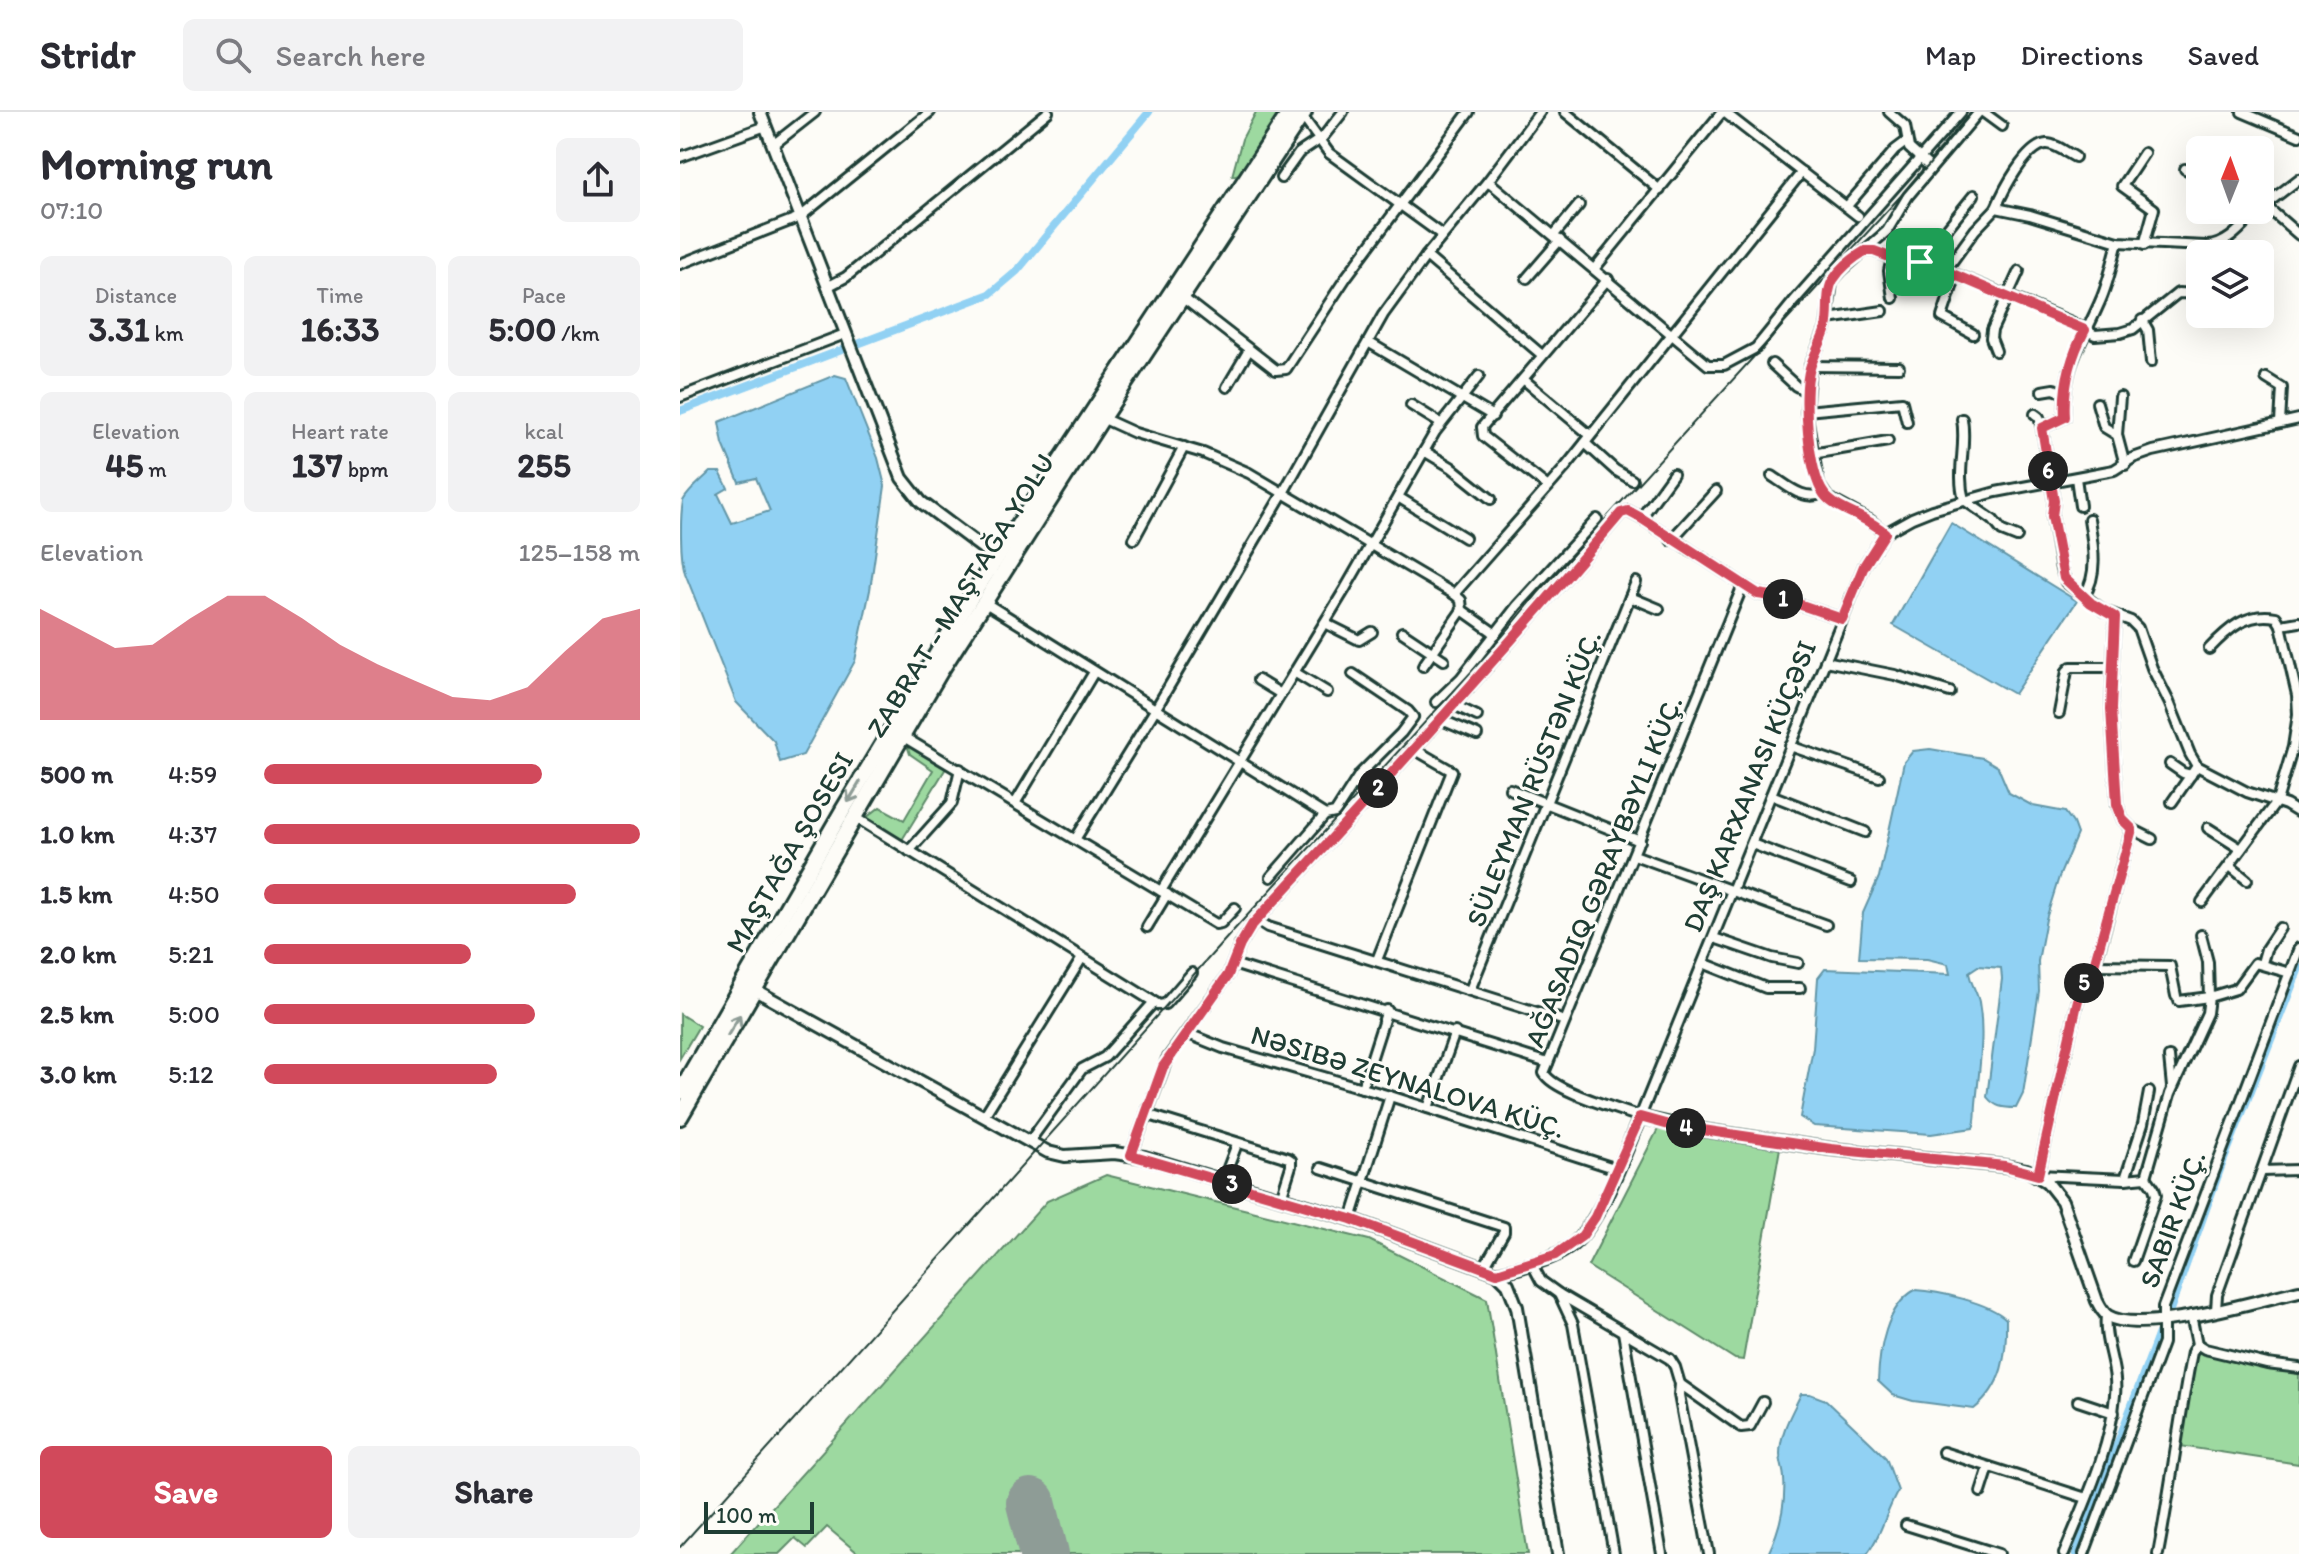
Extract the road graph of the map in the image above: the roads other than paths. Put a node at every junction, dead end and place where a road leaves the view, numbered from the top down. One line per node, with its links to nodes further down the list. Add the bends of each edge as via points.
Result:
1 (760, 112): 15 (street)
2 (815, 112): 20 (street)
3 (930, 112): 39 (street)
4 (1048, 112): 57 (street)
5 (1343, 112): 18 (street)
6 (1469, 112): 33 (street)
7 (1540, 112): 29 (street)
8 (1565, 112): 30 (street)
9 (1723, 112): 26 (street); 30 (street)
10 (1889, 112): 19 (street, via 1905,126)
11 (1961, 112): 24 (street)
12 (1981, 112): 16 (street); 25 (street)
13 (2242, 112): 17 (street)
14 (1299, 113): 18 (street); 60 (main road, ZABRAT - MAŞTAĞA YOLU); 128 (main road, via 1005,545)
15 (766, 126): 20 (street); 22 (street)
16 (2002, 126)
17 (2299, 136)
18 (1318, 140): 27 (street, via 1299,153); 33 (street)
19 (1907, 141): 24 (street); 35 (street)
20 (773, 145): 39 (street)
21 (2144, 153): 45 (street, via 2122,184 2154,209)
22 (680, 157)
23 (2075, 157): 36 (street, via 2050,144 2039,146 2010,179)
24 (1919, 159): 25 (street); 67 (street, via 1756,348 1715,367)
25 (1931, 168): 46 (street, via 1887,231)
26 (1802, 172): 35 (street); 67 (street)
27 (1281, 178)
28 (2299, 179): 32 (street)
29 (1488, 181): 41 (street); 43 (street)
30 (1660, 190): 51 (street)
31 (1974, 195): 49 (street)
32 (2274, 196)
33 (1399, 204): 41 (street); 70 (street, via 1286,369 1276,370)
34 (1579, 205): 43 (street)
35 (1847, 206): 37 (street)
36 (1996, 208): 44 (street); 52 (street)
37 (1858, 216)
38 (2274, 216): 42 (street)
39 (800, 217): 50 (street); 57 (street)
40 (2243, 224): 45 (street, via 2216,246)
41 (1442, 235): 47 (street)
42 (2299, 235)
43 (1557, 237): 51 (street); 55 (street)
44 (2118, 242): 45 (street); 65 (street, via 2102,298)
45 (2144, 245)
46 (1865, 251): 48 (street); 63 (street, via 1832,281)
47 (1426, 256): 69 (street); 72 (street)
48 (1892, 258): 49 (street); 61 (street)
49 (1920, 262): 52 (street)
50 (680, 264)
51 (1595, 268): 56 (street)
52 (1946, 270): 54 (street)
53 (2019, 271): 59 (street)
54 (1956, 275): 59 (street); 66 (street, via 1942,317)
55 (1527, 278)
56 (1608, 279): 67 (street); 72 (street)
57 (827, 287): 68 (street)
58 (2186, 293): 64 (street, via 2178,293)
59 (2007, 295): 65 (street); 71 (street, via 1992,330)
60 (1182, 297): 70 (street); 92 (main road, ZABRAT - MAŞTAĞA YOLU)
61 (1893, 298)
62 (1883, 311): 63 (street)
63 (1828, 319): 75 (street)
64 (2142, 320): 65 (street, via 2120,333 2095,335); 73 (street)
65 (2085, 330): 83 (street)
66 (1973, 334)
67 (1673, 336): 100 (street)
68 (847, 338): 85 (street); 128 (street, via 911,491)
69 (1368, 342): 84 (street); 113 (street)
70 (1249, 350): 80 (street)
71 (1996, 351)
72 (1542, 355): 79 (street)
73 (2151, 362)
74 (1772, 364): 81 (street)
75 (1810, 366): 76 (street); 81 (street)
76 (1899, 367)
77 (1479, 376): 84 (street)
78 (2266, 378): 97 (street, via 2282,388)
79 (1523, 379): 91 (street); 100 (street)
80 (1227, 387)
81 (1806, 391): 89 (street)
82 (2042, 391): 83 (street)
83 (2064, 393): 98 (street, via 2065,417)
84 (1462, 396): 91 (street); 96 (street)
85 (680, 397)
86 (2120, 397): 99 (street)
87 (2097, 403): 99 (street, via 2104,427)
88 (1411, 405): 96 (street)
89 (1806, 411): 95 (street, via 1902,402); 104 (street)
90 (2035, 414): 98 (street)
91 (1493, 416): 111 (street, via 1482,427 1483,436)
92 (1102, 418): 102 (street); 128 (main road, ZABRAT - MAŞTAĞA YOLU)
93 (1962, 419): 117 (street, via 1959,475)
94 (2299, 419): 97 (street)
95 (1907, 422)
96 (1440, 423): 103 (street)
97 (2280, 423): 105 (street, via 2153,451)
98 (2042, 428): 110 (street)
99 (2117, 435): 105 (street)
100 (1587, 439): 109 (street, via 1615,470); 111 (street)
101 (1888, 441): 104 (street)
102 (1184, 447): 113 (street, via 1228,463); 125 (street)
103 (1424, 451): 115 (street); 116 (street)
104 (1812, 454): 114 (street)
105 (2125, 465): 108 (street)
106 (1673, 474): 119 (street)
107 (1772, 476): 114 (street, via 1806,497)
108 (2076, 478): 110 (street); 118 (street)
109 (1632, 480)
110 (2050, 483): 117 (street); 132 (street, via 2061,569 2066,582)
111 (1548, 487): 131 (street)
112 (1716, 491): 126 (street)
113 (1283, 493): 127 (street); 160 (street)
114 (1823, 493): 122 (street)
115 (1398, 497): 124 (street); 127 (street)
116 (1491, 499)
117 (1964, 500): 122 (street); 123 (street)
118 (2080, 506)
119 (1641, 518): 126 (street); 159 (street, via 1621,513)
120 (1597, 519): 144 (street)
121 (2089, 519): 132 (street, via 2093,575)
122 (1885, 533): 138 (street, via 1864,566)
123 (2017, 537)
124 (1465, 538)
125 (1134, 539)
126 (1671, 540): 130 (street)
127 (1370, 546): 131 (street); 140 (street)
128 (1002, 562): 134 (main road, ZABRAT - MAŞTAĞA YOLU); 219 (main road, MAŞTAĞA ŞOSESI, one-way to 219, via 875,756)
129 (1636, 582): 133 (street, SÜLEYMAN RÜSTƏN KÜÇ.)
130 (1743, 585): 138 (street); 190 (street)
131 (1454, 594): 136 (street)
132 (2084, 596): 137 (street)
133 (1630, 597): 135 (street); 179 (street, SÜLEYMAN RÜSTƏN KÜÇ.)
134 (984, 602): 151 (street); 165 (main road, ZABRAT - MAŞTAĞA YOLU)
135 (1659, 609)
136 (1462, 610): 144 (street); 146 (street)
137 (2115, 617): 150 (street); 170 (street, via 2138,628)
138 (1842, 619): 148 (street)
139 (2299, 622): 141 (street)
140 (1325, 623): 142 (street, via 1359,640); 152 (street)
141 (2281, 625): 145 (street, via 2276,617 2246,619); 176 (street, via 2298,714)
142 (1372, 632)
143 (1402, 632): 146 (street)
144 (1496, 634): 158 (street)
145 (2209, 649)
146 (1433, 651): 147 (street); 149 (street)
147 (1444, 660)
148 (1825, 661): 156 (street); 166 (street)
149 (1423, 666)
150 (2111, 667): 161 (street, via 2071,667); 181 (street)
151 (1094, 672): 160 (street); 177 (street)
152 (1294, 672): 155 (street); 157 (street)
153 (1353, 674): 183 (street, via 1413,717 1360,774 1335,813)
154 (1258, 680): 157 (street)
155 (1327, 692)
156 (1950, 692)
157 (1281, 694): 168 (street)
158 (1436, 702)
159 (1454, 705): 162 (street); 163 (street)
160 (1155, 710): 168 (street); 188 (street)
161 (2059, 713)
162 (1477, 716)
163 (1442, 720): 164 (street); 167 (street)
164 (1477, 735)
165 (902, 736): 171 (street); 184 (main road, ZABRAT - MAŞTAĞA YOLU)
166 (1790, 746): 173 (street); 175 (street)
167 (1414, 749): 203 (street); 211 (street, via 1452,771)
168 (1241, 762): 183 (street); 200 (street)
169 (2170, 764): 172 (street)
170 (2197, 766): 172 (street); 176 (street)
171 (960, 769): 177 (street); 193 (street, via 952,803)
172 (2191, 775): 178 (street)
173 (1879, 777)
174 (1510, 789): 179 (street)
175 (1771, 795): 187 (street); 191 (street)
176 (2277, 801): 182 (street); 192 (street)
177 (1016, 802): 188 (street)
178 (2172, 802)
179 (1548, 803): 190 (street); 221 (street, SÜLEYMAN RÜSTƏN KÜÇ.)
180 (2106, 810): 181 (street)
181 (2119, 813): 186 (street)
182 (2299, 813)
183 (1325, 815): 196 (street)
184 (855, 817): 193 (street); 219 (main road, ZABRAT - MAŞTAĞA YOLU)
185 (2208, 828): 192 (street)
186 (2132, 829): 189 (street); 216 (street)
187 (1865, 832)
188 (1076, 838): 200 (street)
189 (2152, 839)
190 (1640, 841): 194 (street)
191 (1752, 844): 198 (street); 199 (street)
192 (2241, 849): 195 (street)
193 (909, 851): 210 (street)
194 (1634, 855): 199 (street); 225 (street)
195 (2231, 867): 197 (street); 201 (street)
196 (1271, 877)
197 (2247, 880)
198 (1851, 882)
199 (1733, 891): 204 (street); 208 (street)
200 (1164, 893): 202 (street, via 1216,924); 205 (street)
201 (2202, 902)
202 (1235, 908)
203 (1257, 920): 211 (street); 215 (street)
204 (1826, 925)
205 (1147, 927)
206 (2280, 928): 214 (street)
207 (2201, 935): 222 (street)
208 (1714, 938): 212 (street); 213 (street)
209 (2299, 948): 218 (street, SABIR KÜÇ.)
210 (1082, 958): 223 (street); 240 (street)
211 (1377, 960): 221 (street)
212 (1703, 963): 220 (street, via 1766,988); 242 (street)
213 (1798, 963)
214 (2262, 963): 218 (street); 222 (street, via 2252,964 2236,989)
215 (1233, 964): 224 (street); 227 (street)
216 (2094, 965): 222 (street, via 2170,966 2178,998); 250 (street, via 2077,1004)
217 (1192, 973): 223 (street, via 1165,1004)
218 (2290, 973): 266 (street, SABIR KÜÇ., via 2222,1146)
219 (749, 986): 233 (main road, MAŞTAĞA ŞOSESI); 240 (street); 241 (main road, ZABRAT - MAŞTAĞA YOLU, one-way to 219)
220 (1800, 988)
221 (1470, 990): 225 (street)
222 (2209, 997): 232 (street, via 2207,1013)
223 (1154, 1002): 243 (street, via 1105,1057 1082,1069)
224 (1387, 1010): 226 (street); 231 (street)
225 (1565, 1021): 229 (street)
226 (1455, 1032): 229 (street); 238 (street)
227 (1186, 1033): 231 (street, NƏSIBƏ ZEYNALOVA KÜÇ.); 239 (street, via 1163,1067)
228 (2169, 1057): 232 (street)
229 (1548, 1063): 242 (street, via 1544,1073 1551,1082)
230 (2299, 1066): 235 (street)
231 (1362, 1088): 237 (street, NƏSIBƏ ZEYNALOVA KÜÇ.)
232 (2172, 1088): 251 (street)
233 (680, 1092)
234 (2149, 1092): 252 (street)
235 (2289, 1095): 236 (street); 249 (street)
236 (2299, 1095)
237 (1390, 1096): 238 (street, NƏSIBƏ ZEYNALOVA KÜÇ.); 254 (street)
238 (1428, 1108): 247 (street, NƏSIBƏ ZEYNALOVA KÜÇ.)
239 (1146, 1114): 244 (street); 245 (street)
240 (984, 1116): 243 (street)
241 (680, 1117)
242 (1640, 1117): 247 (street); 250 (street, via 1831,1149 2005,1166)
243 (1029, 1142): 245 (street, via 1057,1155)
244 (1237, 1144): 253 (street); 255 (street, via 1291,1160)
245 (1131, 1155): 253 (street)
246 (1321, 1168): 254 (street)
247 (1617, 1169): 258 (street, via 1582,1236)
248 (2299, 1170): 249 (street)
249 (2262, 1171): 263 (street)
250 (2038, 1175): 252 (street); 265 (street, via 2066,1210)
251 (2146, 1177): 252 (street); 257 (street, via 2156,1195)
252 (2125, 1179)
253 (1223, 1181): 255 (street)
254 (1364, 1181): 256 (street); 259 (street, via 1504,1227)
255 (1281, 1198): 256 (street)
256 (1351, 1219): 259 (street)
257 (2133, 1261)
258 (1532, 1264): 260 (street); 262 (street, via 1541,1281)
259 (1484, 1267): 260 (street)
260 (1497, 1273): 283 (street, via 1515,1298)
261 (2299, 1292): 263 (street)
262 (1559, 1294): 267 (street); 284 (street, via 1573,1324)
263 (2216, 1310): 264 (street)
264 (2191, 1315): 266 (street); 268 (street)
265 (2106, 1316): 266 (street); 273 (street, via 2116,1371)
266 (2162, 1321): 276 (street, SABIR KÜÇ., via 2163,1343)
267 (1623, 1332): 270 (street, via 1670,1359); 285 (street)
268 (2197, 1344): 269 (street); 290 (street, via 2178,1421)
269 (2299, 1368)
270 (1680, 1384): 272 (street, via 1741,1427 1750,1426); 286 (street)
271 (2078, 1401): 273 (street)
272 (1763, 1402)
273 (2114, 1413): 274 (street)
274 (2104, 1446): 276 (street); 278 (street)
275 (1943, 1452): 277 (street)
276 (2121, 1452): 279 (street, SABIR KÜÇ.)
277 (1989, 1467): 280 (street); 281 (street)
278 (2091, 1484): 279 (street); 281 (street)
279 (2107, 1490): 289 (street, SABIR KÜÇ.)
280 (1981, 1492)
281 (2086, 1498): 288 (street)
282 (1906, 1525): 287 (street)
283 (1558, 1554)
284 (1614, 1554)
285 (1662, 1554)
286 (1709, 1554)
287 (1999, 1554)
288 (2064, 1554)
289 (2084, 1554)
290 (2158, 1554)

